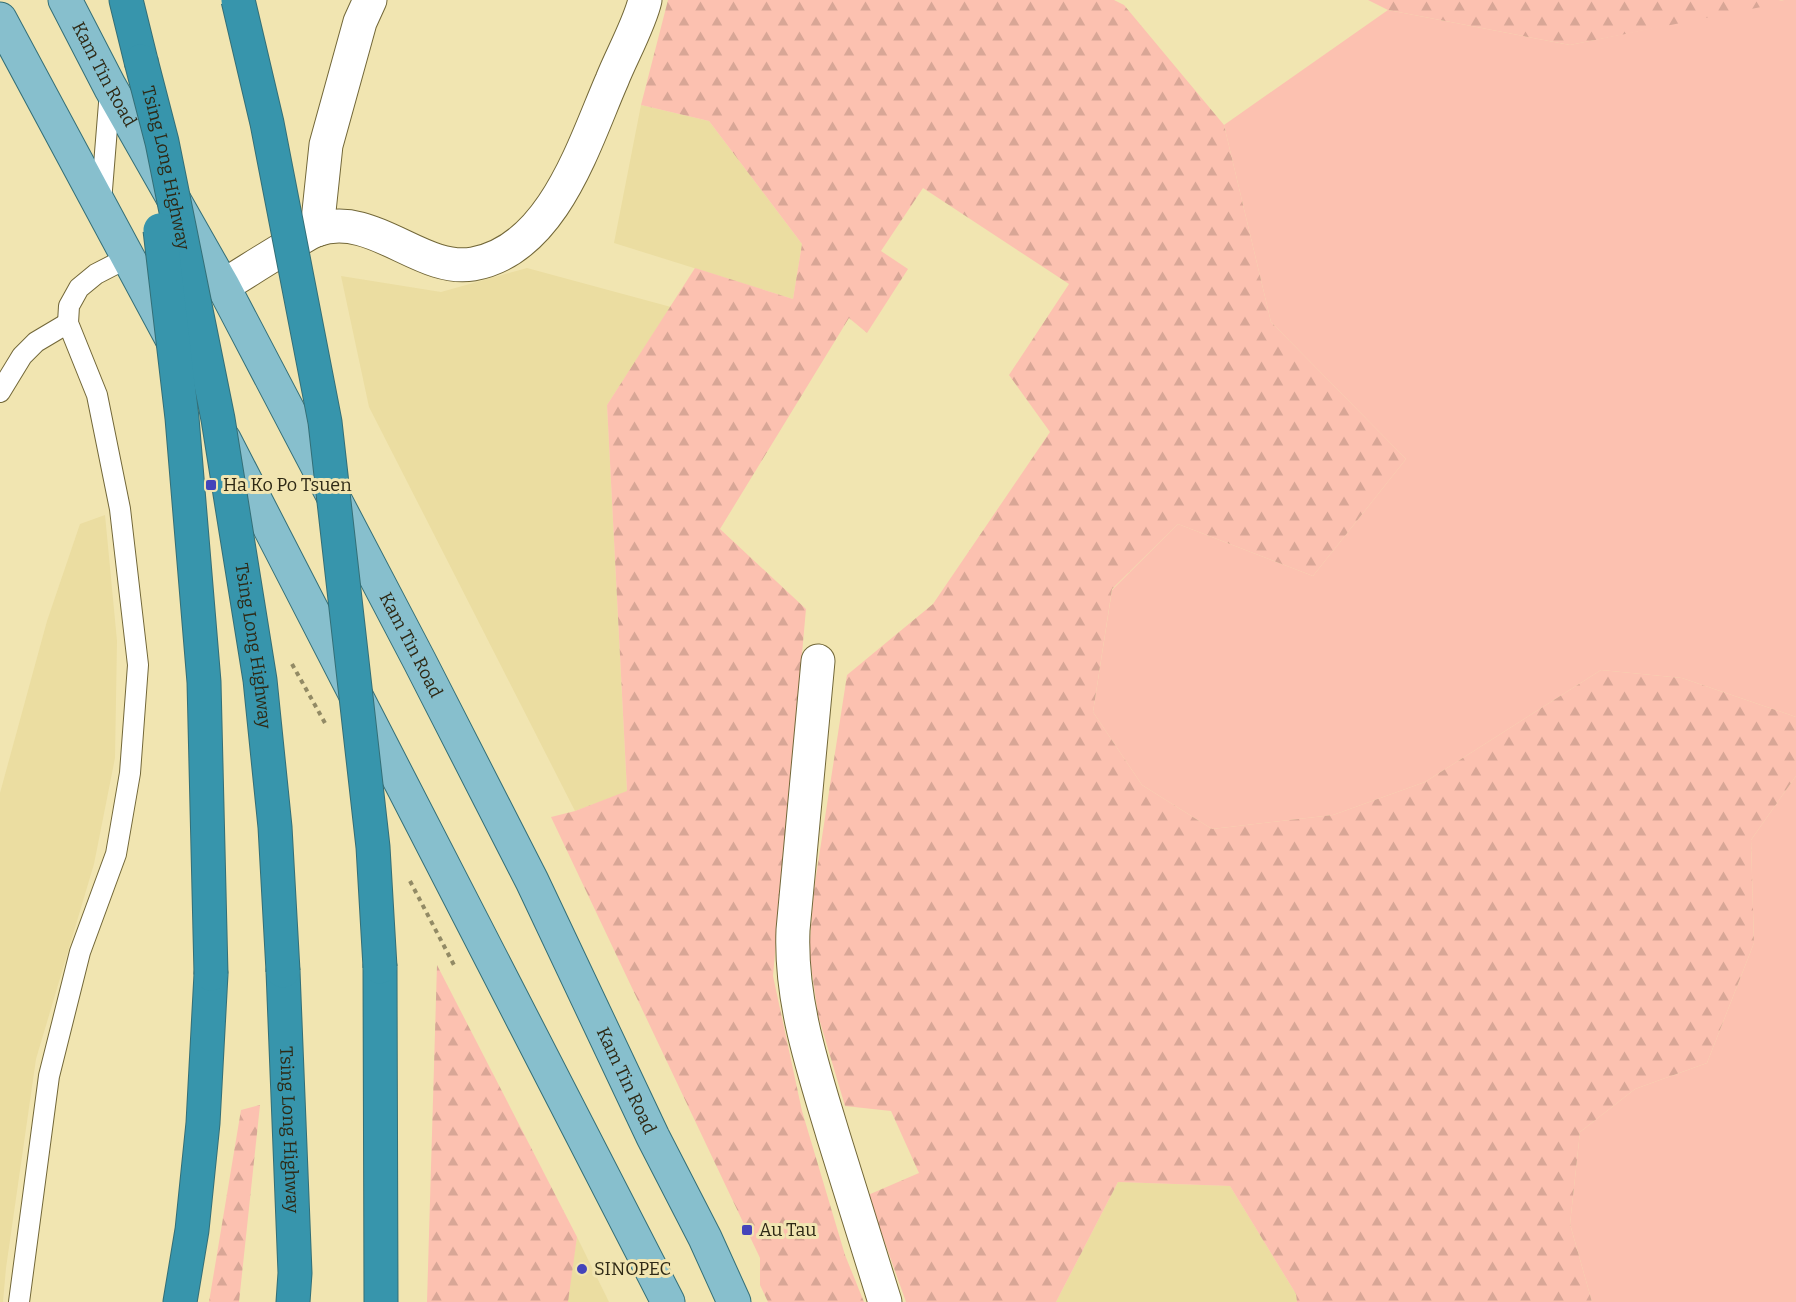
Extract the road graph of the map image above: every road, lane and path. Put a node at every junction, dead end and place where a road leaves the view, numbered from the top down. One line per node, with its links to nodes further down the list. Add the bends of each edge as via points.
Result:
1 (65, 0): 8 (main road, Kam Tin Road)
2 (126, 0): 7 (highway, Tsing Long Highway)
3 (238, 0): 19 (highway, bridge, via 267,123 325,422 373,847 380,967)
4 (370, 0): 10 (street, via 360,22 326,145)
5 (645, 0): 10 (street, via 569,178 547,216 522,240 500,255 472,264 448,263 348,226)
6 (0, 19): 9 (main road)
7 (141, 61): 17 (highway, bridge, via 182,418 204,682 211,974 203,1123); 18 (highway, Tsing Long Highway, bridge, via 162,142 218,419 260,680 275,827 283,971)
8 (110, 87): 9 (lane); 12 (main road, Kam Tin Road)
9 (101, 205): 11 (main road)
10 (317, 230): 12 (street)
11 (127, 258): 13 (lane, via 96,274 80,288 69,306); 20 (main road)
12 (223, 286): 21 (main road, Kam Tin Road, via 527,870)
13 (68, 323): 14 (lane, via 36,342 22,356); 16 (lane, via 97,395 118,498 138,665 130,772 116,854 80,952 49,1076)
14 (0, 392)
15 (818, 661): 22 (street, via 793,930 795,987 812,1063)
16 (19, 1302)
17 (180, 1302)
18 (294, 1302)
19 (381, 1302)
20 (668, 1302)
21 (734, 1302)
22 (885, 1302)

